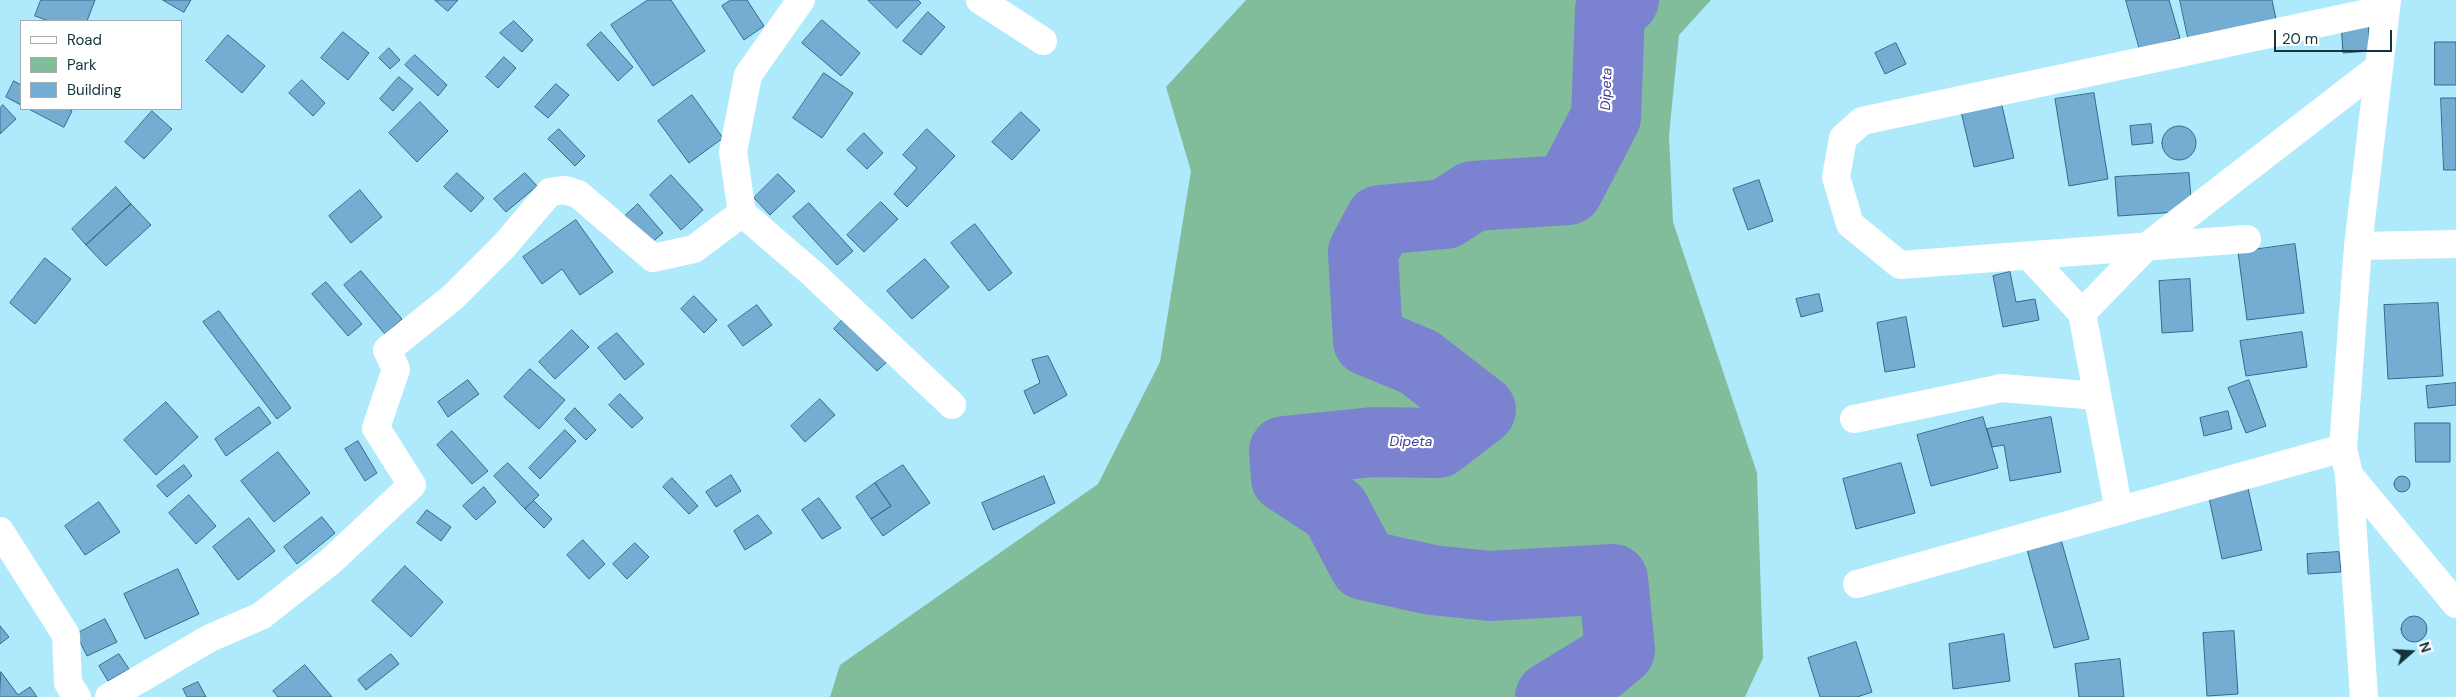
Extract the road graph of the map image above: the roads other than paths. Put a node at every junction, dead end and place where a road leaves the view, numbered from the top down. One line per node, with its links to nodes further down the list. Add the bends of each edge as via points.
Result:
1 (801, 0): 6 (street, via 748,75 733,152)
2 (980, 0): 4 (street)
3 (2386, 4): 5 (street); 11 (street, via 1862,121 1843,138 1836,177 1850,224 1900,265)
4 (1043, 41)
5 (2379, 67): 9 (street); 10 (street)
6 (742, 213): 14 (street, via 813,274); 23 (street, via 694,249 653,258 578,194 565,190 550,192 504,246 459,290 387,350 396,369 376,428 412,486 332,561 261,616 210,638)
7 (2247, 239): 10 (street)
8 (2456, 244): 9 (street)
9 (2358, 246): 16 (street)
10 (2146, 247): 11 (street); 12 (street)
11 (2029, 256): 12 (street)
12 (2082, 313): 13 (street)
13 (2097, 396): 15 (street, via 2002,388); 18 (street)
14 (952, 405)
15 (1854, 419)
16 (2343, 448): 17 (street); 18 (street)
17 (2349, 475): 21 (street); 24 (street)
18 (2119, 511): 20 (street)
19 (0, 531): 22 (street, via 66,635 68,683)
20 (1858, 584)
21 (2456, 604)
22 (77, 697)
23 (109, 697)
24 (2364, 697)

